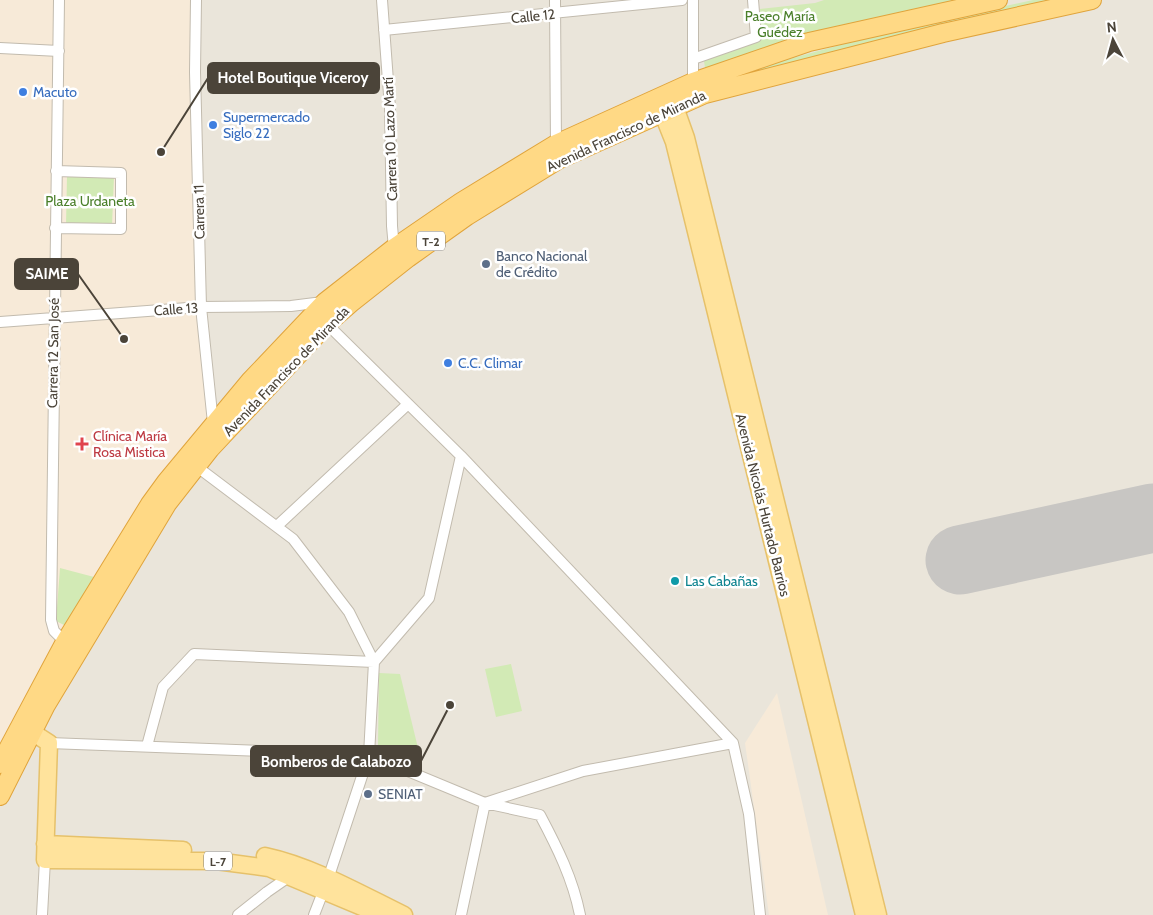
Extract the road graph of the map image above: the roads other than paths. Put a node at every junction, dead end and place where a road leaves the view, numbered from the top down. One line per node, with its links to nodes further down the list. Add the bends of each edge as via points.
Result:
1 (59, 0): 13 (street, Carrera 12 San José)
2 (196, 0): 23 (street, Carrera 11)
3 (382, 0): 11 (street, Carrera 10 Lazo Martí)
4 (555, 0): 10 (street)
5 (682, 0): 10 (street, Calle 12)
6 (693, 0): 14 (street)
7 (753, 0): 14 (street, via 756,37)
8 (998, 0): 15 (highway, Avenida Francisco de Miranda / T-2, via 802,44)
9 (1092, 0): 16 (highway, Avenida Francisco de Miranda / T-2)
10 (556, 14): 11 (street, Calle 12); 17 (street)
11 (384, 30): 20 (street, Carrera 10 Lazo Martí)
12 (0, 48): 13 (street)
13 (59, 51): 18 (street, Carrera 12 San José)
14 (693, 59): 15 (street)
15 (693, 82): 16 (highway, Avenida Francisco de Miranda / T-2)
16 (666, 102): 17 (highway, Avenida Francisco de Miranda / T-2); 55 (main road, Avenida Nicolás Hurtado Barrios); 56 (main road, Avenida Nicolás Hurtado Barrios, via 686,138)
17 (557, 152): 20 (highway, Avenida Francisco de Miranda / T-2, via 461,202); 22 (highway, Avenida Francisco de Miranda / T-2, via 408,258)
18 (56, 171): 19 (street, Carrera 12 San José); 19 (street, via 121,172 121,229)
19 (55, 228): 24 (street, Carrera 12 San José)
20 (394, 248): 21 (highway, Avenida Francisco de Miranda / T-2)
21 (325, 302): 22 (street, Calle 13); 23 (street, Calle 13, via 291,306); 28 (highway, Avenida Francisco de Miranda / T-2)
22 (351, 303): 26 (highway, Avenida Francisco de Miranda / T-2)
23 (201, 307): 24 (street, Calle 13); 28 (street, Carrera 11)
24 (54, 319): 25 (street, Calle 13); 33 (street, Carrera 12 San José, via 50,620 54,631)
25 (0, 322)
26 (328, 324): 27 (street); 29 (highway, Avenida Francisco de Miranda / T-2)
27 (408, 404): 30 (street); 32 (street)
28 (213, 423): 29 (highway, Avenida Francisco de Miranda / T-2)
29 (205, 444): 31 (highway, Avenida Francisco de Miranda / T-2); 33 (highway, Avenida Francisco de Miranda / T-2, via 150,504)
30 (461, 456): 34 (street, via 429,598); 38 (street)
31 (196, 466): 32 (street); 33 (highway, Avenida Francisco de Miranda / T-2, via 166,504)
32 (277, 526): 34 (street, via 293,539 349,612)
33 (72, 645): 35 (highway, Avenida Francisco de Miranda / T-2)
34 (374, 662): 39 (street, via 194,654 163,686); 40 (street)
35 (40, 702): 36 (highway, Avenida Francisco de Miranda / T-2); 41 (highway, Avenida Francisco de Miranda / T-2)
36 (32, 732): 37 (main road); 42 (highway, Avenida Francisco de Miranda / T-2)
37 (49, 743): 39 (street); 44 (main road)
38 (733, 743): 43 (street, via 582,771); 54 (street, via 749,814)
39 (147, 746): 40 (street)
40 (369, 755): 43 (street); 46 (street)
41 (0, 764)
42 (0, 796)
43 (485, 803): 52 (street); 53 (street, via 540,815 561,856)
44 (45, 852): 45 (main road, L-7, via 216,861 269,868); 46 (main road, L-7, via 239,853 287,862); 47 (street)
45 (290, 876): 46 (main road, L-7); 48 (street)
46 (326, 884): 49 (street); 50 (main road, L-7); 51 (main road, L-7)
47 (42, 915)
48 (238, 915)
49 (314, 915)
50 (381, 915)
51 (404, 915)
52 (461, 915)
53 (580, 915)
54 (760, 915)
55 (864, 915)
56 (878, 915)

